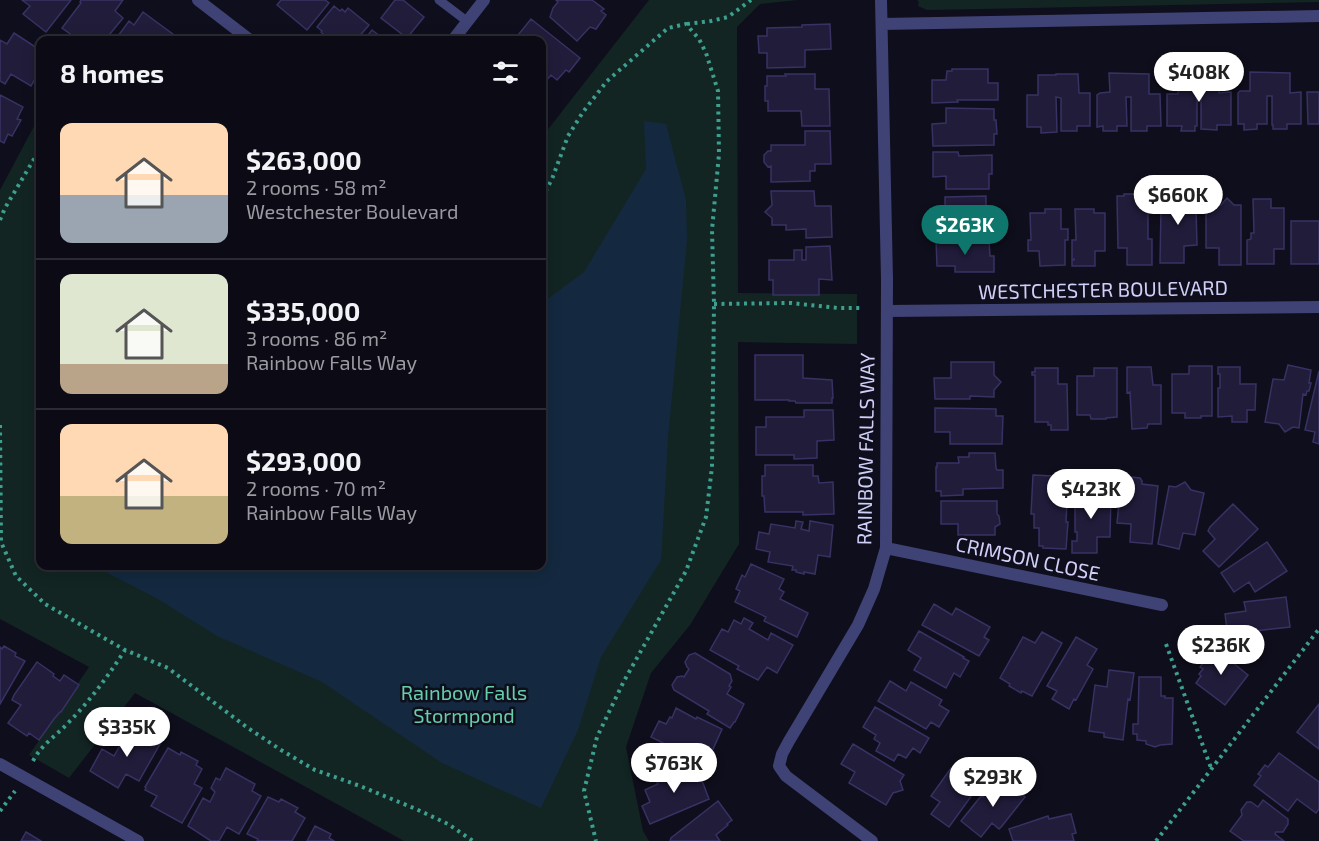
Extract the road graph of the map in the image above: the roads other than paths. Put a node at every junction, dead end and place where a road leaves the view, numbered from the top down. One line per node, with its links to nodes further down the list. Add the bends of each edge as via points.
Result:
1 (198, 0): 8 (street)
2 (439, 0): 6 (lane)
3 (484, 0): 6 (street)
4 (881, 0): 7 (street, RAINBOW FALLS WAY)
5 (1319, 16): 7 (street)
6 (468, 22): 9 (street)
7 (882, 24): 11 (street, RAINBOW FALLS WAY)
8 (245, 36)
9 (456, 36)
10 (1319, 307): 11 (street, WESTCHESTER BOULEVARD)
11 (887, 310): 12 (street, RAINBOW FALLS WAY)
12 (886, 549): 13 (street, CRIMSON CLOSE); 16 (street, RAINBOW FALLS WAY, via 858,625 789,741 779,765 786,776)
13 (1162, 605)
14 (0, 764): 15 (street)
15 (138, 841)
16 (872, 841)

